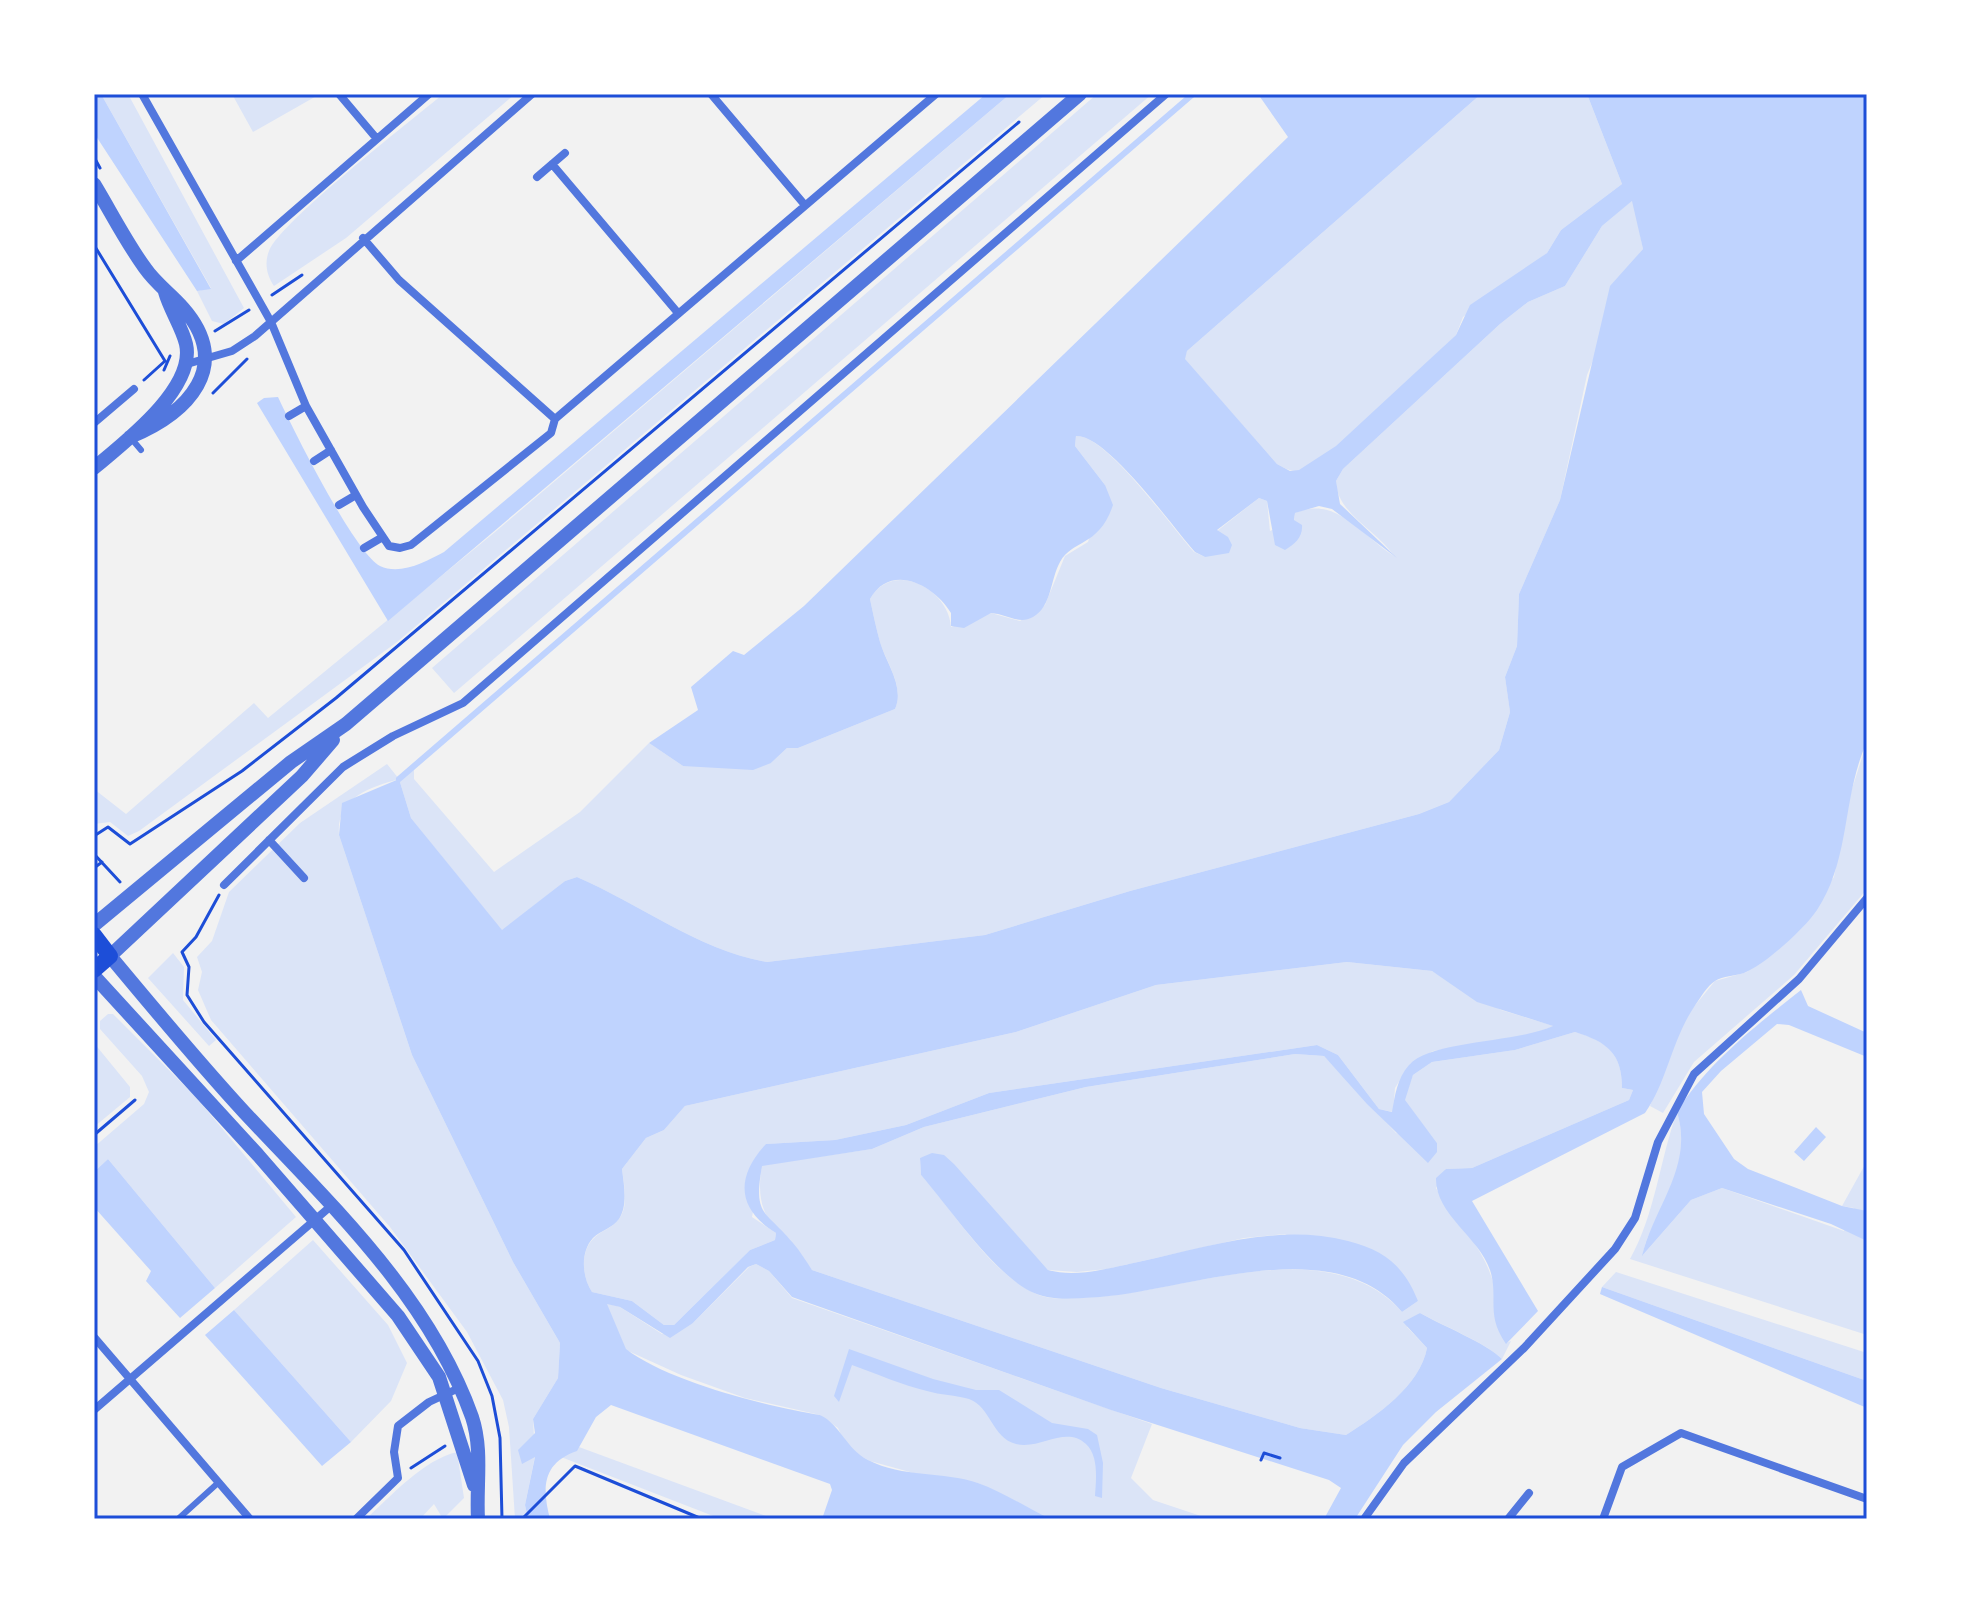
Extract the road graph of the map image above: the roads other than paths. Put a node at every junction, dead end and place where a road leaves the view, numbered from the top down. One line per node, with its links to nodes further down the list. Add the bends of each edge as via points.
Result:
1 (142, 94): 16 (street)
2 (339, 94): 9 (street)
3 (429, 94): 9 (street)
4 (532, 94): 15 (street)
5 (711, 94): 14 (street)
6 (1080, 94): 36 (street)
7 (1166, 94): 37 (street, via 463,703 352,761)
8 (933, 95): 14 (street)
9 (377, 139): 16 (street)
10 (565, 153): 11 (street)
11 (552, 164): 12 (street); 18 (street)
12 (537, 177)
13 (94, 184): 17 (street, via 144,268)
14 (804, 204): 18 (street)
15 (363, 238): 19 (street); 25 (street, via 399,280)
16 (236, 261): 19 (street)
17 (165, 292): 20 (street, via 196,326); 21 (street, via 186,344)
18 (678, 313): 25 (street)
19 (271, 322): 20 (street, via 232,351); 23 (street)
20 (206, 361): 21 (street); 27 (street, via 194,394 154,427)
21 (187, 364): 27 (street, via 171,395)
22 (134, 389): 26 (street)
23 (306, 406): 24 (street); 29 (street)
24 (289, 416)
25 (555, 419): 34 (street, via 551,433 411,545 389,546)
26 (94, 423)
27 (130, 437): 28 (lane); 31 (street)
28 (141, 450)
29 (331, 450): 30 (street); 32 (street)
30 (314, 461)
31 (94, 468)
32 (356, 495): 33 (street); 34 (street)
33 (339, 505)
34 (381, 538): 35 (street)
35 (364, 548)
36 (346, 724): 41 (street, via 279,771); 43 (street, via 302,776)
37 (269, 840): 38 (street); 39 (street)
38 (304, 878)
39 (224, 885)
40 (1867, 898): 59 (street, via 1799,979 1694,1074 1658,1142 1635,1218 1615,1249 1524,1348 1404,1463)
41 (94, 925)
42 (94, 935): 43 (main road)
43 (110, 956): 44 (main road); 46 (street)
44 (94, 970)
45 (94, 976): 47 (street)
46 (331, 1206): 47 (street); 50 (street, via 397,1284 441,1349)
47 (314, 1222): 49 (street); 50 (street, via 398,1316)
48 (94, 1337): 49 (street)
49 (131, 1379): 51 (street); 52 (street)
50 (452, 1390): 57 (street, via 398,1426 398,1478); 58 (street, via 473,1419 480,1458)
51 (94, 1410)
52 (219, 1482): 55 (lane); 56 (street)
53 (1529, 1493): 60 (street)
54 (1867, 1499): 61 (street, via 1681,1433 1622,1467)
55 (178, 1519)
56 (250, 1519)
57 (356, 1519)
58 (478, 1519)
59 (1364, 1519)
60 (1508, 1519)
61 (1603, 1519)

